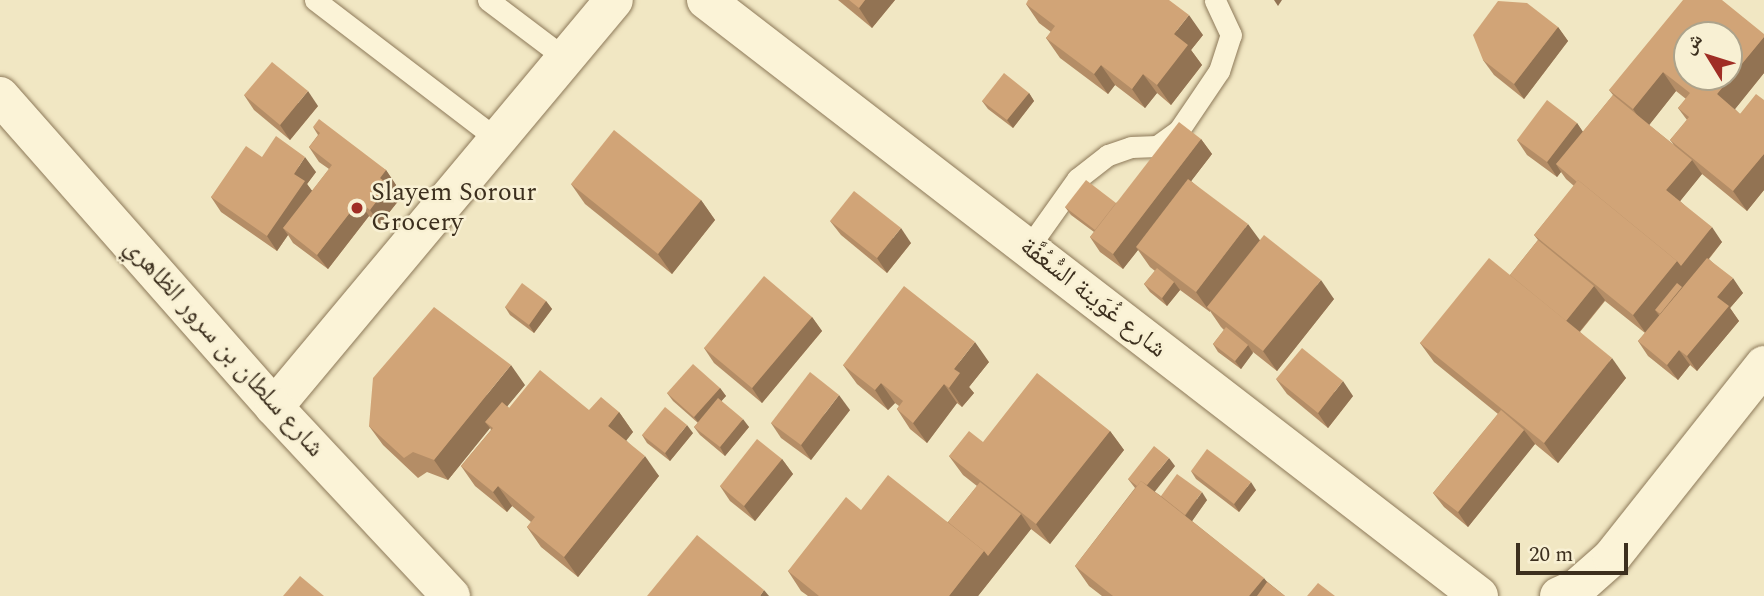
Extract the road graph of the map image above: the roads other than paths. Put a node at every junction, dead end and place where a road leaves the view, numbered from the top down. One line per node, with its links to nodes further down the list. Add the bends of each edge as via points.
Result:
1 (315, 0): 8 (lane)
2 (488, 0): 6 (lane)
3 (614, 0): 6 (street)
4 (706, 0): 9 (street, شارع غُوَينة السُّعُفَّة)
5 (1215, 0): 9 (lane, via 1231,35 1219,71 1179,130 1157,146 1130,147 1108,155 1077,179)
6 (565, 58): 8 (street)
7 (0, 98): 11 (street, شارع سلطان بن سرور الظاهري)
8 (498, 140): 11 (street)
9 (1028, 248): 13 (street, شارع غُوَينة السُّعُفَّة)
10 (1764, 365): 14 (street, via 1612,557 1577,588)
11 (274, 407): 12 (street, شارع سلطان بن سرور الظاهري)
12 (451, 596)
13 (1479, 596)
14 (1559, 596)

